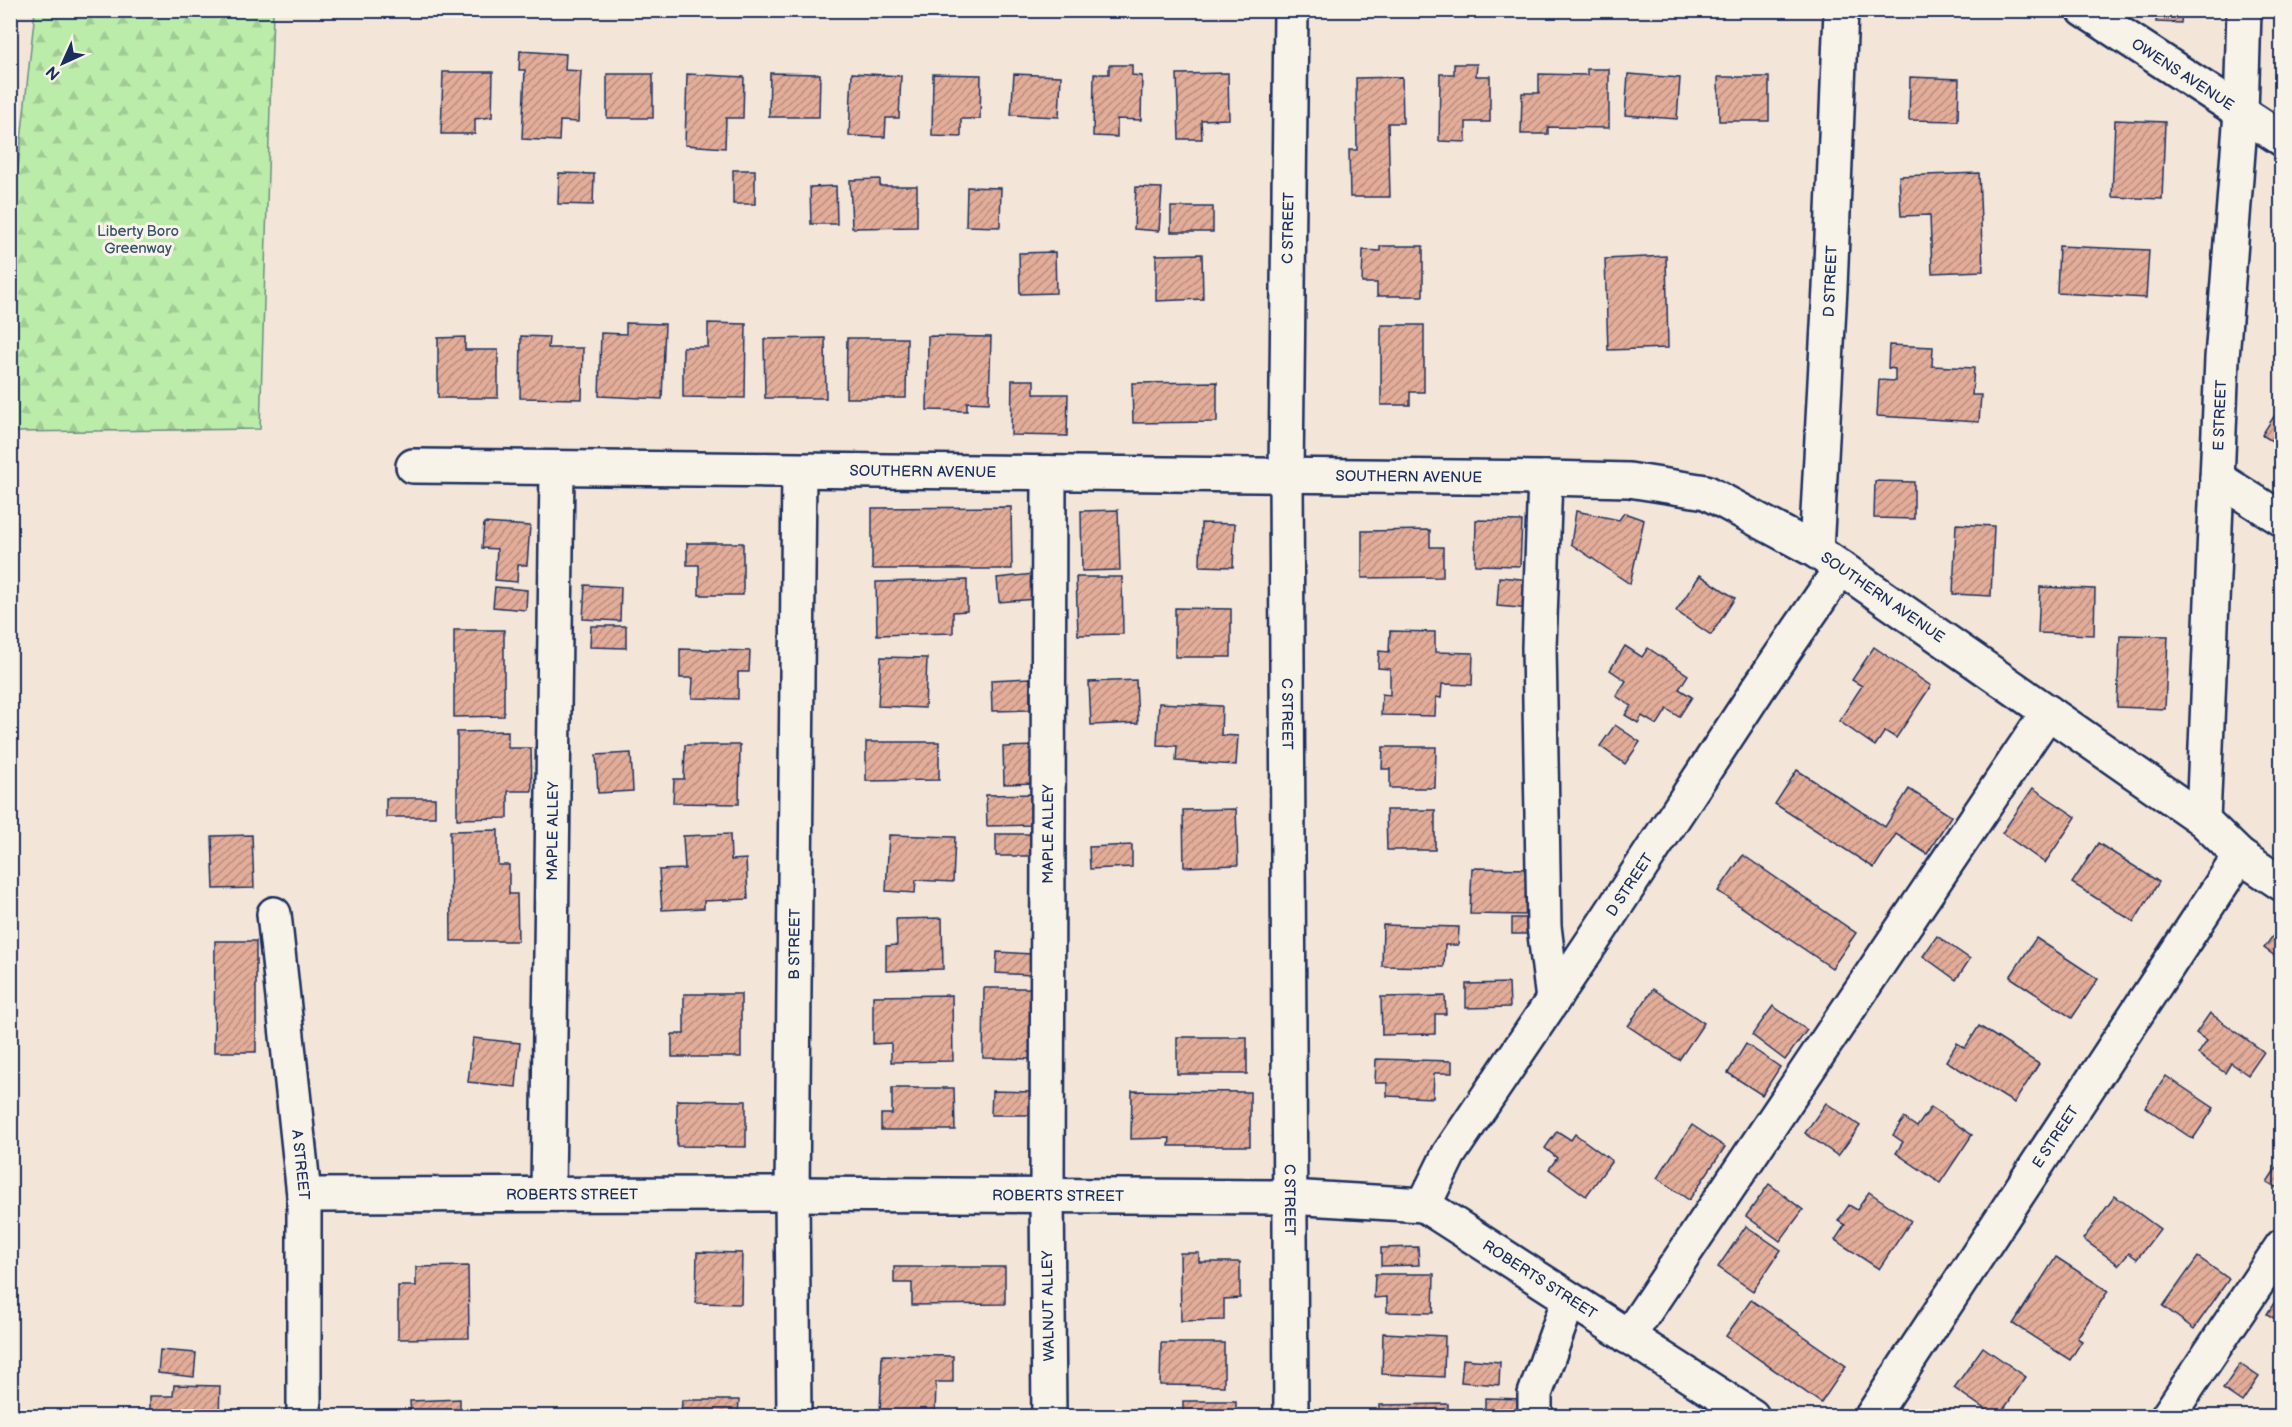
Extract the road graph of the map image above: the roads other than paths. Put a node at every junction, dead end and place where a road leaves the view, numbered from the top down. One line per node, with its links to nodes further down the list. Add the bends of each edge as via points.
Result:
1 (1291, 10): 11 (street, C STREET)
2 (1841, 10): 15 (street, D STREET, via 1830,288)
3 (2084, 10): 5 (street, OWENS AVENUE)
4 (2244, 10): 5 (street, E STREET)
5 (2241, 113): 6 (street, OWENS AVENUE); 13 (street, E STREET)
6 (2282, 139)
7 (413, 466): 8 (street, SOUTHERN AVENUE)
8 (557, 469): 9 (street, SOUTHERN AVENUE); 22 (street, MAPLE ALLEY)
9 (800, 471): 10 (street, SOUTHERN AVENUE); 23 (street, B STREET)
10 (1049, 473): 11 (street, SOUTHERN AVENUE); 25 (street, MAPLE ALLEY)
11 (1286, 475): 12 (street, SOUTHERN AVENUE); 26 (street, C STREET)
12 (1545, 478): 15 (street, SOUTHERN AVENUE, via 1629,480 1706,492); 21 (street, via 1539,648 1544,926)
13 (2217, 478): 14 (street); 17 (street, E STREET)
14 (2282, 519)
15 (1828, 560): 16 (street, SOUTHERN AVENUE); 21 (street, D STREET, via 1758,689)
16 (2048, 712): 17 (street, SOUTHERN AVENUE); 30 (street)
17 (2203, 820): 18 (street, SOUTHERN AVENUE)
18 (2240, 856): 19 (street, SOUTHERN AVENUE); 37 (street, E STREET)
19 (2282, 884)
20 (274, 914): 24 (street, A STREET)
21 (1553, 1000): 27 (street, D STREET, via 1449,1154)
22 (548, 1194): 23 (street, ROBERTS STREET); 24 (street, ROBERTS STREET)
23 (792, 1194): 25 (street, ROBERTS STREET); 32 (street, B STREET)
24 (304, 1195): 31 (street, A STREET)
25 (1047, 1195): 26 (street, ROBERTS STREET); 33 (street, WALNUT ALLEY)
26 (1289, 1197): 27 (street, ROBERTS STREET); 34 (street, C STREET)
27 (1424, 1206): 29 (street, ROBERTS STREET)
28 (2282, 1246): 38 (street)
29 (1569, 1299): 30 (street, ROBERTS STREET); 35 (street, via 1535,1394)
30 (1628, 1337): 36 (street, ROBERTS STREET)
31 (304, 1416)
32 (794, 1416)
33 (1049, 1416)
34 (1291, 1416)
35 (1535, 1416)
36 (1752, 1416)
37 (1872, 1416)
38 (2168, 1416)

